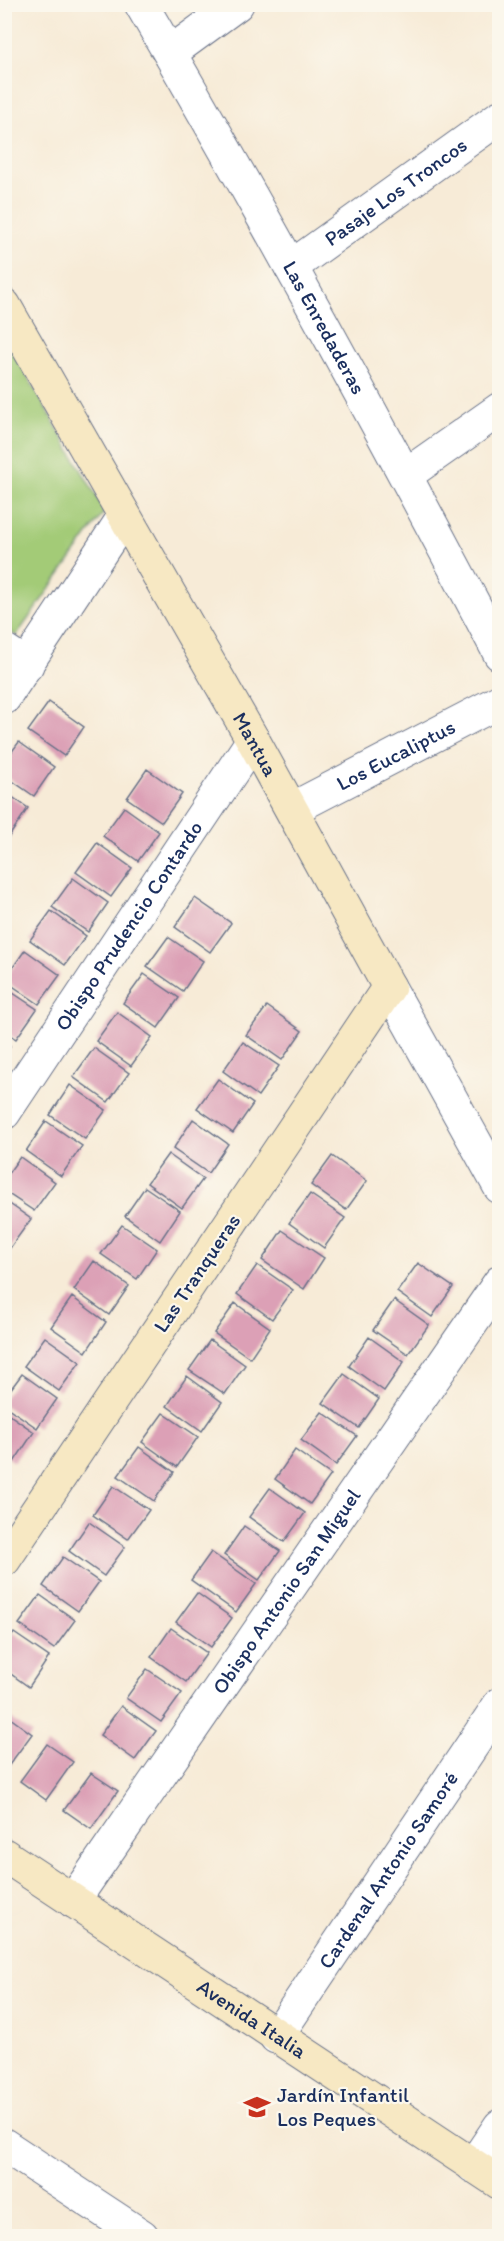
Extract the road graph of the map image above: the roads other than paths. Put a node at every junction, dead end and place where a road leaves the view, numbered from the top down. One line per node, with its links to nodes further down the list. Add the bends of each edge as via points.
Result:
1 (141, 4): 3 (street, Las Enredaderas)
2 (237, 4): 3 (street)
3 (170, 53): 5 (street, Las Enredaderas)
4 (500, 117): 5 (street, Pasaje Los Troncos)
5 (291, 267): 8 (street, Las Enredaderas)
6 (4, 305): 9 (street, Mantua)
7 (500, 409): 8 (street)
8 (406, 475): 10 (street, Las Enredaderas)
9 (124, 517): 11 (street); 14 (street, Mantua)
10 (500, 654)
11 (16, 657): 12 (street)
12 (4, 698)
13 (500, 701): 15 (street, Los Eucaliptus)
14 (253, 740): 15 (street, Mantua); 17 (street, Obispo Prudencio Contardo)
15 (292, 809): 16 (street, Mantua)
16 (389, 987): 18 (street, Mantua); 20 (street, Las Tranqueras)
17 (4, 1113)
18 (500, 1187)
19 (500, 1282): 23 (street, Obispo Antonio San Miguel)
20 (4, 1560)
21 (500, 1704): 24 (street, Cardenal Antonio Samoré)
22 (4, 1855): 23 (street, Avenida Italia)
23 (73, 1901): 24 (street, Avenida Italia)
24 (276, 2037): 27 (street, Avenida Italia)
25 (500, 2126): 27 (street)
26 (4, 2145): 28 (street)
27 (486, 2175)
28 (142, 2236)

